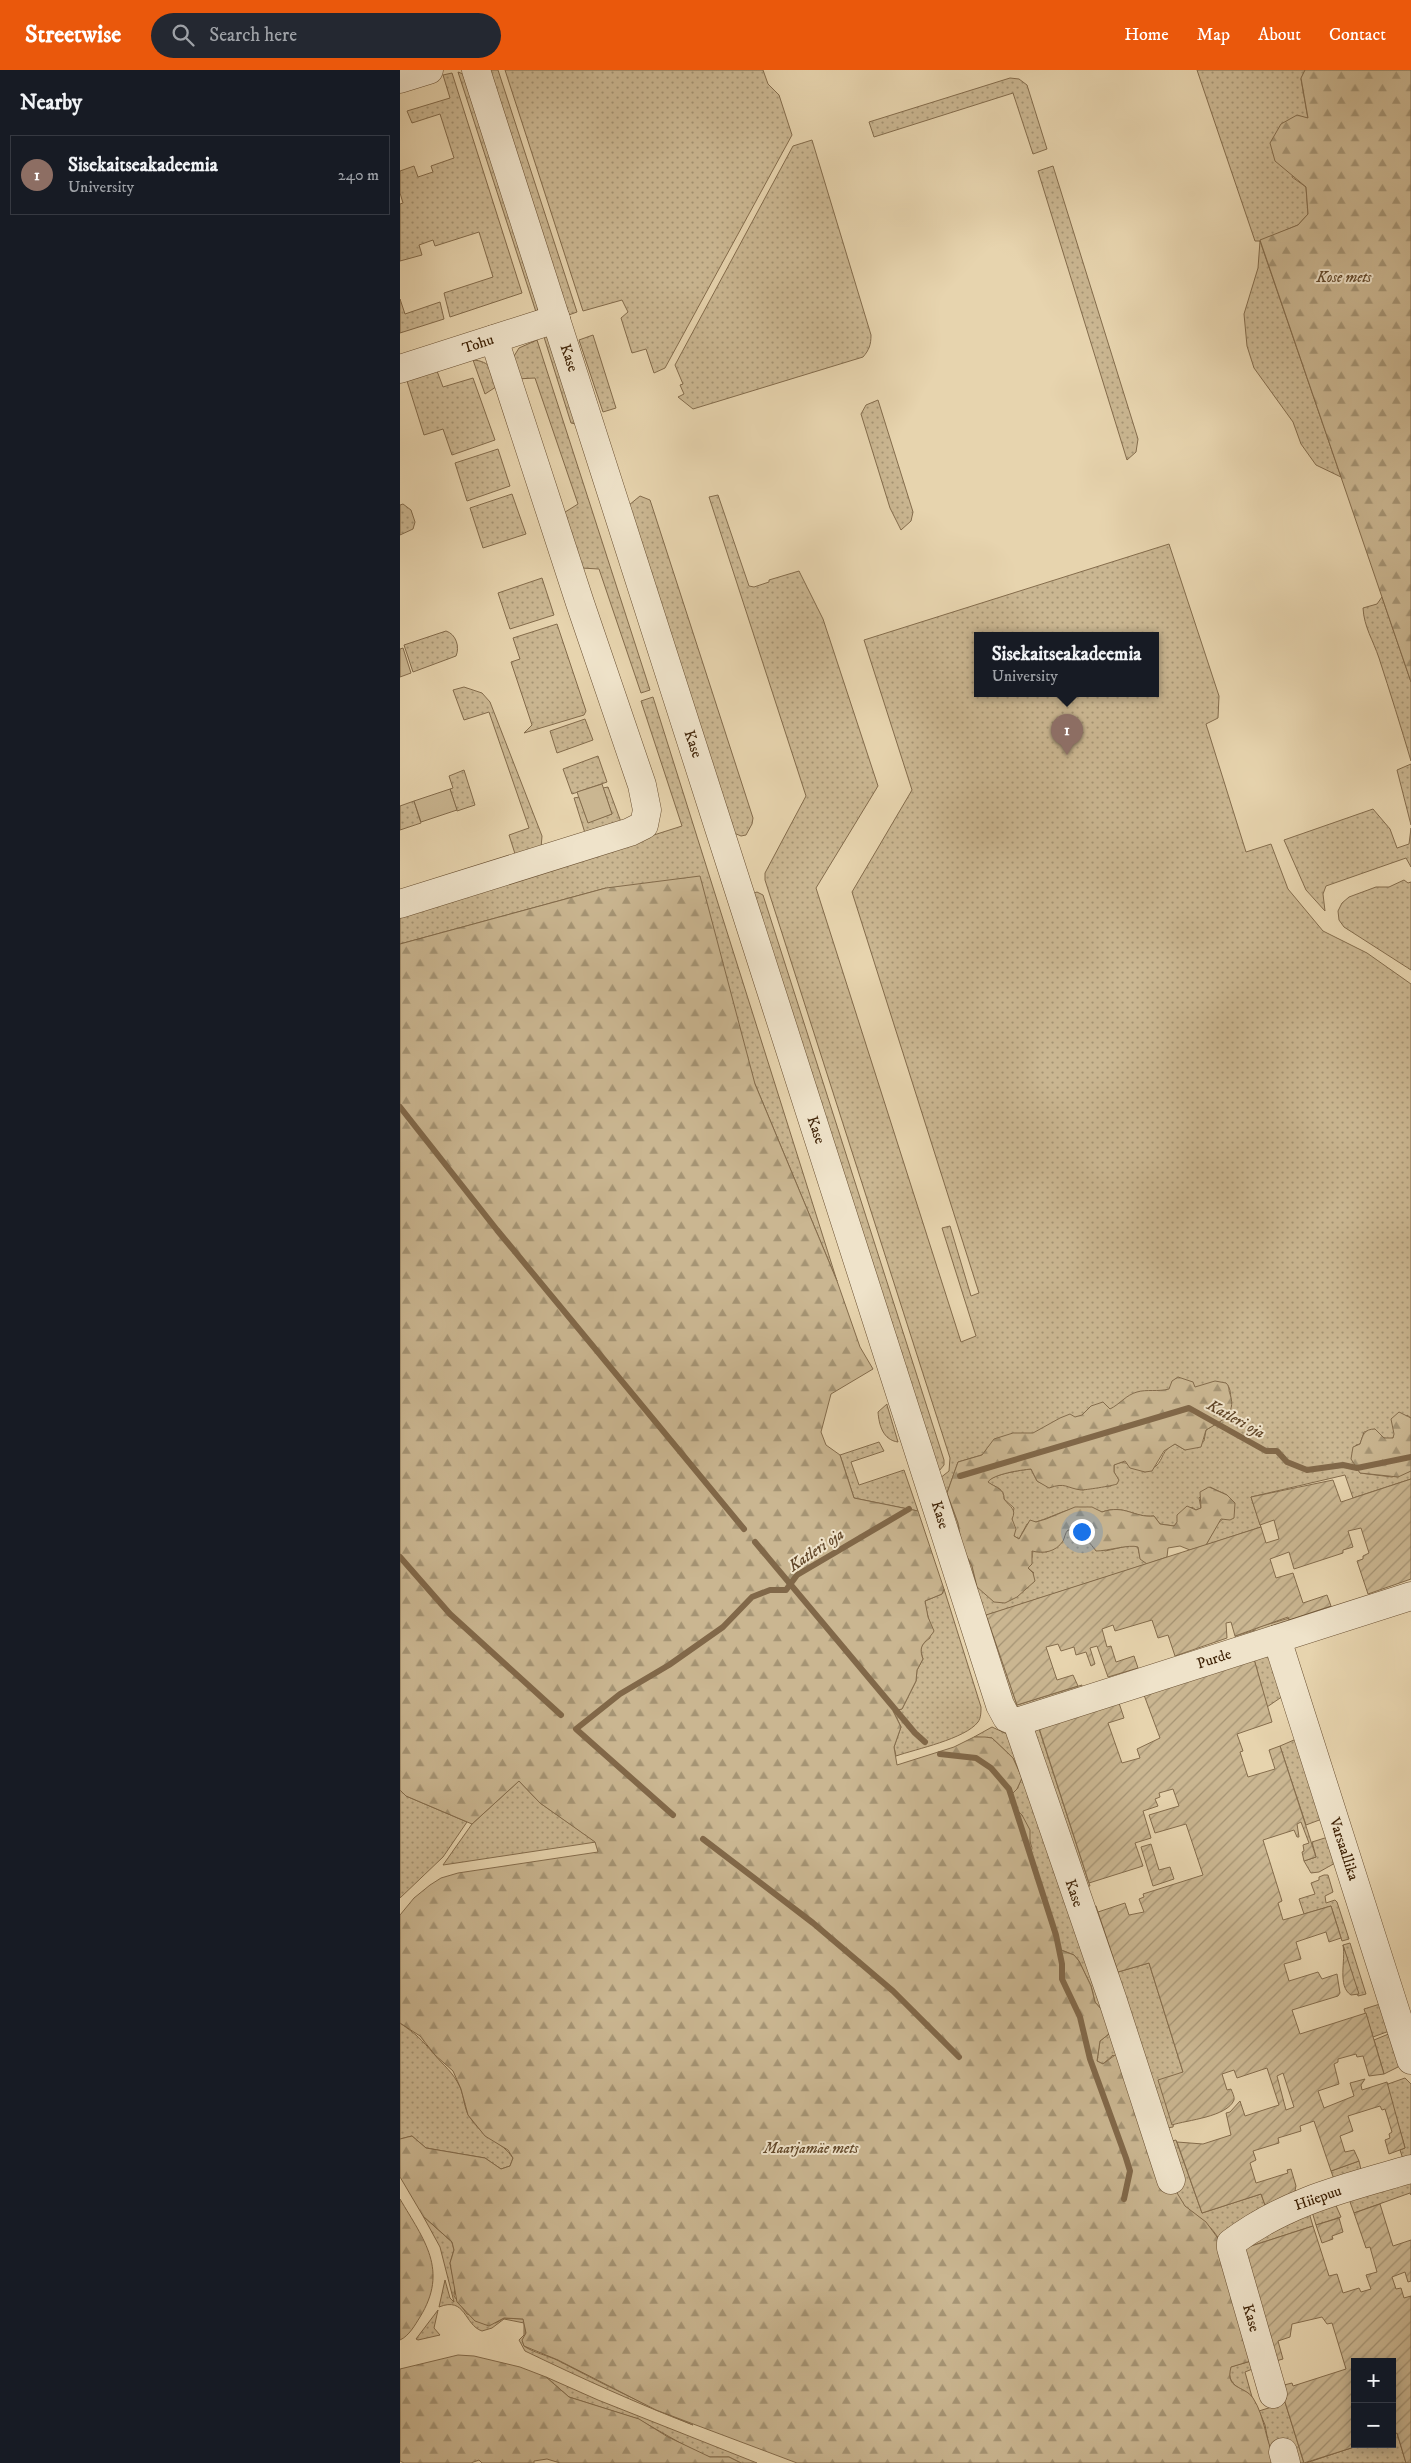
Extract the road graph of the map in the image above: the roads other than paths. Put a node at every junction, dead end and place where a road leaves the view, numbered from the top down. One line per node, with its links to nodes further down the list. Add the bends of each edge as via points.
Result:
1 (428, 70): 3 (street)
2 (476, 70): 4 (street, Kase)
3 (400, 79)
4 (556, 319): 5 (street, Tohu); 10 (street, Kase, via 1000,1705 1007,1718)
5 (494, 339): 6 (street, Tohu); 7 (street, via 634,758 646,800 647,819 644,825 630,832)
6 (400, 369)
7 (400, 904)
8 (1411, 1596): 9 (street, Purde)
9 (1277, 1639): 10 (street, Purde); 11 (street, Varsaallika)
10 (1017, 1722): 13 (street, Kase)
11 (1411, 2060)
12 (1411, 2168): 14 (street, Hiiepuu, via 1294,2205)
13 (1171, 2180)
14 (1231, 2243): 15 (street, Kase)
15 (1274, 2394)

